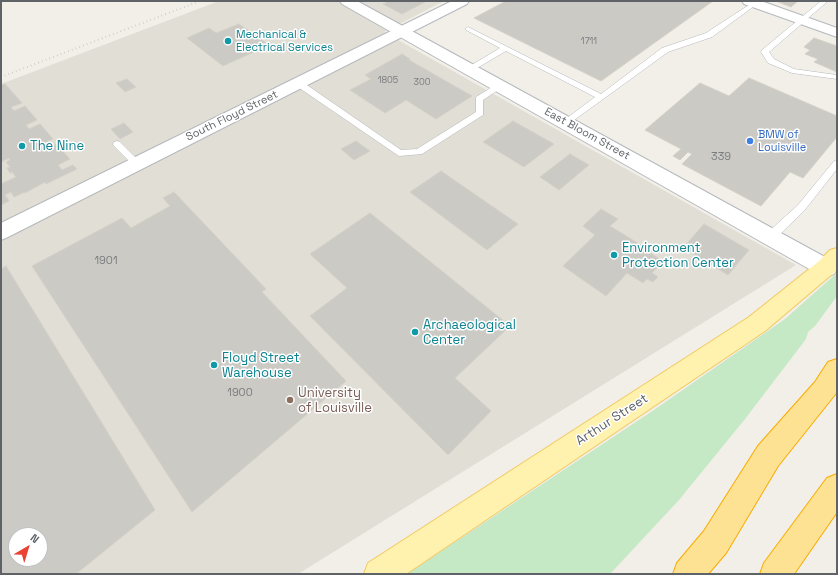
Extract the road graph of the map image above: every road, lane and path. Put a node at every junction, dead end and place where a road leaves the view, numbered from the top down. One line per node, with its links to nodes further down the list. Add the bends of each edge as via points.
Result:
1 (347, 1): 7 (street, East Bloom Street)
2 (462, 1): 7 (street, South Floyd Street)
3 (825, 1): 5 (lane)
4 (752, 2): 5 (street); 14 (lane, via 709,34 665,50)
5 (801, 20): 8 (street); 11 (lane, via 765,52 771,61 792,71)
6 (468, 29): 9 (lane)
7 (402, 31): 10 (street, East Bloom Street); 12 (street, South Floyd Street)
8 (837, 33)
9 (506, 48): 10 (lane); 14 (lane)
10 (469, 69): 13 (street, East Bloom Street)
11 (837, 77)
12 (298, 83): 13 (lane, via 399,153 419,152 480,113 479,99); 17 (street, South Floyd Street)
13 (500, 86): 15 (street, East Bloom Street)
14 (601, 97): 15 (lane)
15 (566, 123): 20 (street, East Bloom Street)
16 (117, 144): 17 (lane)
17 (136, 163): 19 (street, South Floyd Street)
18 (837, 163): 20 (lane, via 801,208)
19 (1, 232)
20 (771, 236): 21 (street, East Bloom Street)
21 (831, 262): 24 (main road, Arthur Street, via 757,324)
22 (837, 370): 25 (highway, via 824,390 768,456 715,542)
23 (837, 488): 26 (highway)
24 (379, 574)
25 (688, 574)
26 (775, 574)

